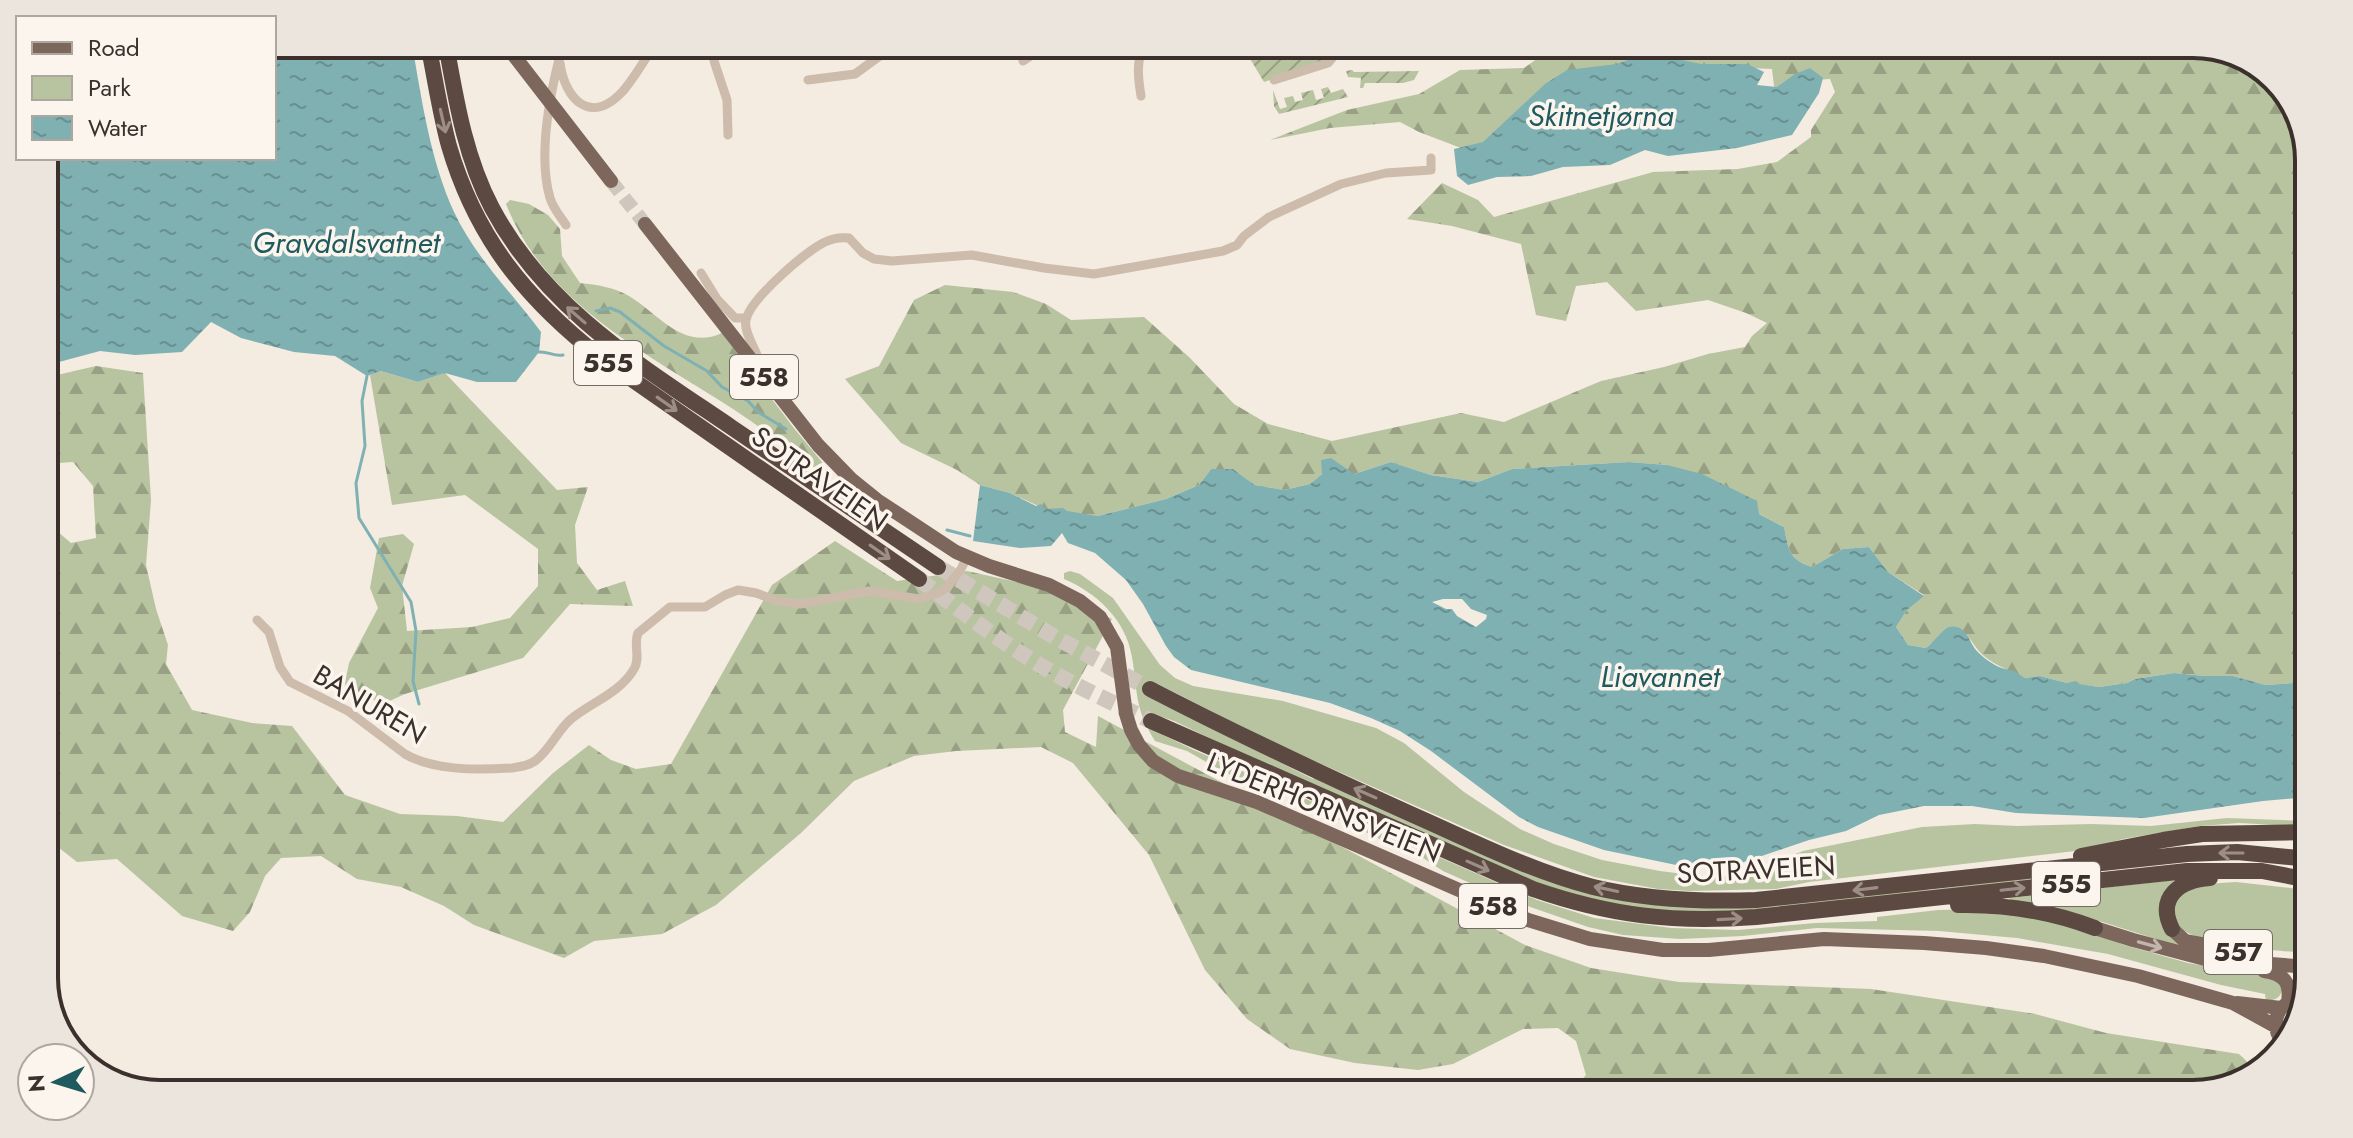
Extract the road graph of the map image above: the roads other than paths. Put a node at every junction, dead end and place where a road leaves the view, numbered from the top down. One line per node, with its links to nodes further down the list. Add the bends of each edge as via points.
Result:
1 (431, 58): 27 (highway, SOTRAVEIEN / 555, one-way to 27, via 441,112 474,212 534,300 600,357)
2 (449, 58): 26 (highway, SOTRAVEIEN / 555, one-way to 2, via 627,355 549,289 508,235 477,175)
3 (516, 58): 18 (main road)
4 (560, 58): 6 (street, via 572,98 590,107 603,105 623,90)
5 (560, 58): 20 (street, via 546,168 550,198)
6 (645, 58)
7 (714, 58): 16 (street, via 727,100)
8 (877, 58): 13 (street, via 855,74)
9 (1028, 58): 12 (street)
10 (1139, 58): 15 (street)
11 (1332, 58): 14 (street)
12 (1023, 61)
13 (808, 80)
14 (1274, 80)
15 (1141, 96)
16 (728, 135)
17 (1431, 158): 23 (street, via 1431,170 1356,180 1284,209 1233,248 1094,274 972,255 874,259 853,240 841,237 798,261)
18 (611, 181)
19 (645, 224): 22 (main road, LYDERHORNSVEIEN / 558)
20 (566, 225)
21 (701, 273): 22 (street)
22 (712, 302): 23 (street, via 735,318); 24 (main road, LYDERHORNSVEIEN / 558)
23 (746, 318): 24 (street, via 757,350)
24 (755, 365): 25 (main road, LYDERHORNSVEIEN / 558, via 851,479)
25 (967, 557): 28 (street, BANUREN, via 948,586 919,599 869,591 800,604 738,590 705,607 670,607 635,638 631,673 604,699 572,718 537,760 512,768 446,766 405,754 348,711 290,682 269,632); 44 (main road, LYDERHORNSVEIEN / 558, via 1049,585 1100,617 1117,647 1131,730 1163,768 1257,802 1528,920 1599,941 1663,950 1824,939 1986,948 2105,968)
26 (938, 567)
27 (919, 579)
28 (257, 620)
29 (1150, 689): 36 (highway, SOTRAVEIEN / 555, one-way to 29, via 1724,901 1664,899 1593,887 1447,830 1256,744)
30 (1151, 721): 38 (highway, SOTRAVEIEN / 555, one-way to 38, via 1489,871 1589,907 1694,920)
31 (2257, 832): 32 (highway, 555); 33 (highway, 555); 36 (highway, 555, via 2202,834)
32 (2295, 832)
33 (2295, 839)
34 (2295, 857): 36 (highway, SOTRAVEIEN / 555, one-way to 36, via 2202,853)
35 (2295, 877): 38 (highway, SOTRAVEIEN / 555, one-way to 35, via 2187,871 2262,871)
36 (1942, 880)
37 (2295, 880): 40 (highway, 555, via 2193,880 2177,888 2169,901 2166,914)
38 (1825, 911): 39 (highway, 555, via 1990,905 2053,913)
39 (2095, 928): 42 (main road, 557, one-way to 42)
40 (2172, 929): 41 (main road, 557, via 2198,944)
41 (2295, 957)
42 (2205, 959): 43 (main road, 557); 46 (main road, 557, via 2280,975 2290,987)
43 (2295, 966)
44 (2233, 1003): 46 (main road, LYDERHORNSVEIEN / 558); 47 (main road, LYDERHORNSVEIEN / 558)
45 (2291, 1003): 46 (main road, 558)
46 (2285, 1005): 47 (main road)
47 (2275, 1026): 48 (main road)
48 (2278, 1034)

